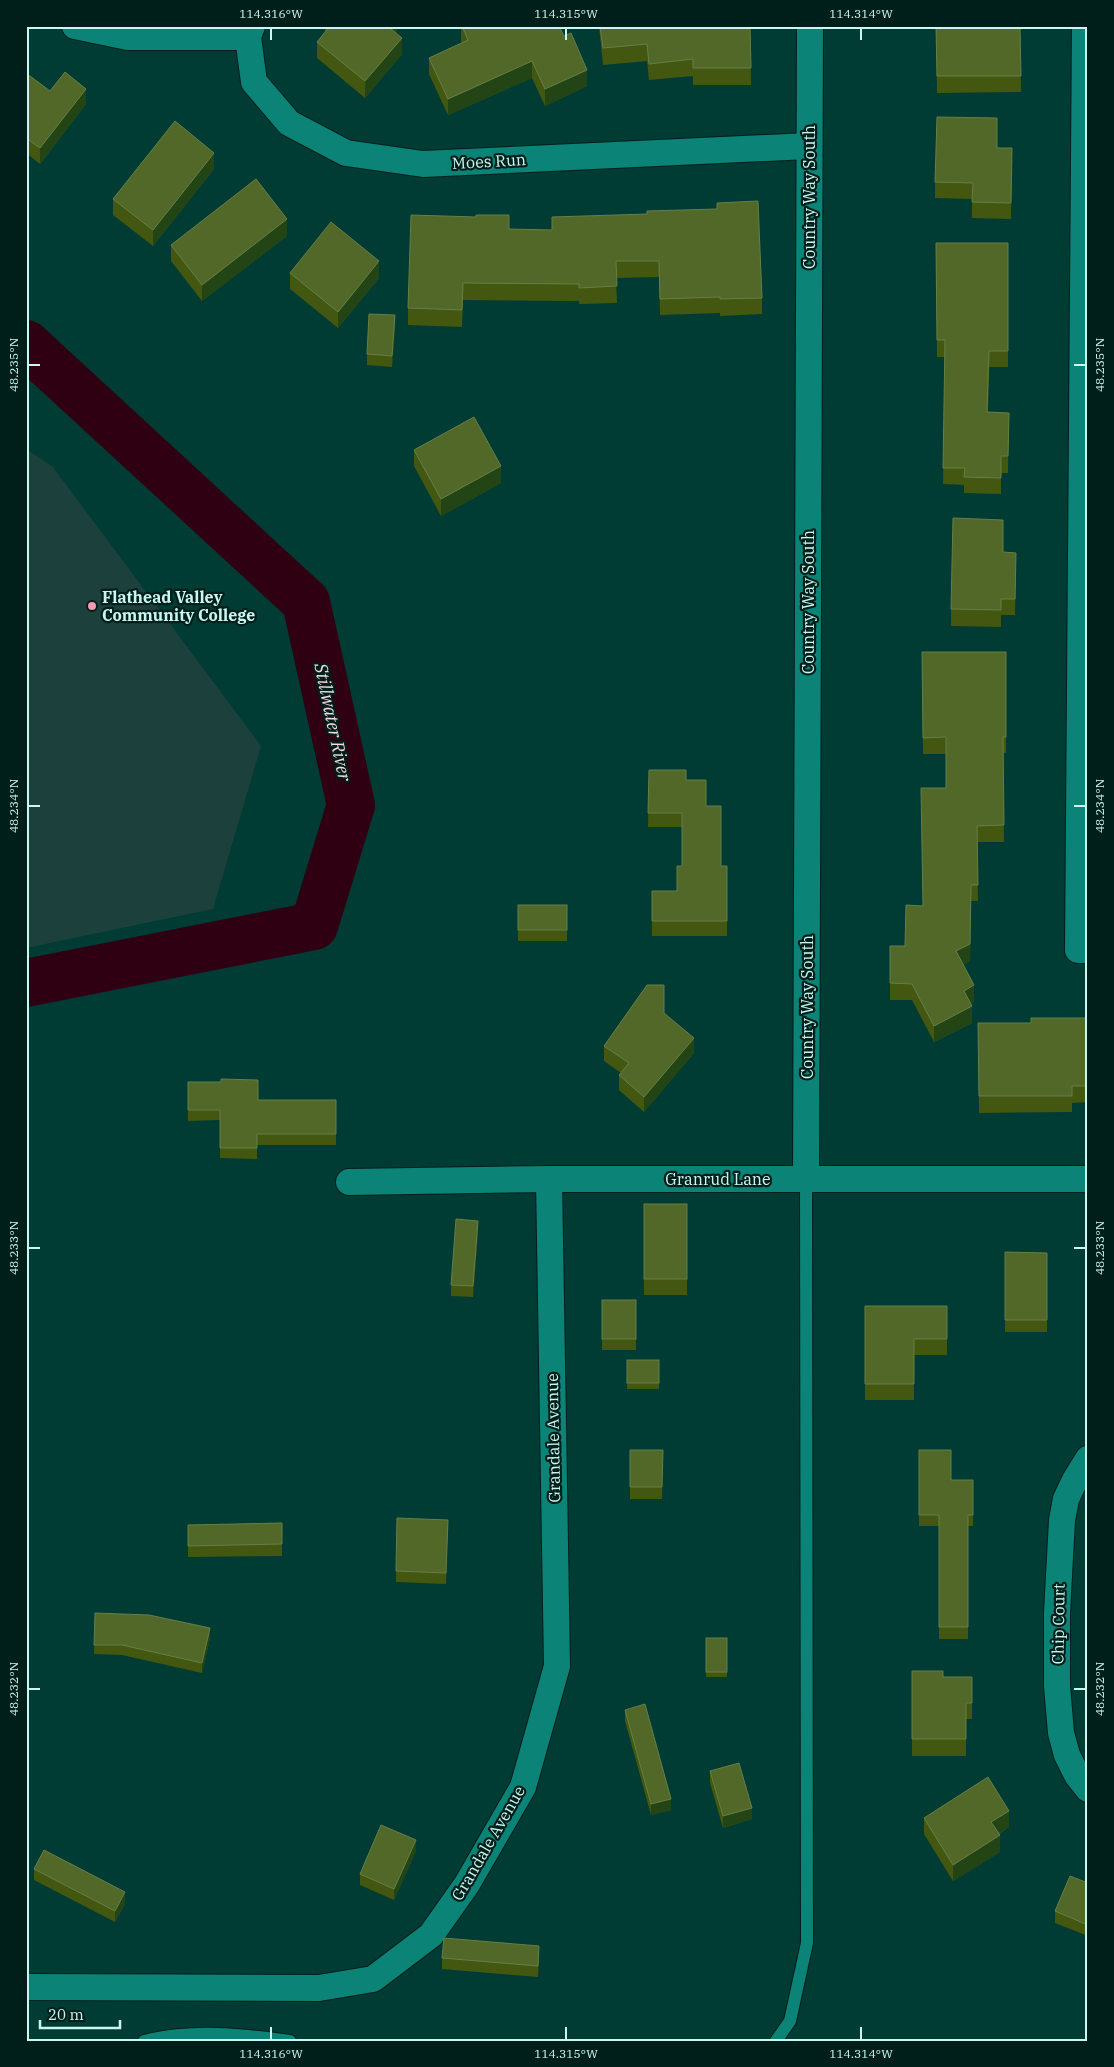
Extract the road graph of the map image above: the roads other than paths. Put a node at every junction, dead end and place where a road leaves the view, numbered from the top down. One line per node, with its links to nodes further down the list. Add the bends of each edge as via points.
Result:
1 (75, 26): 4 (street, via 128,37)
2 (810, 26): 5 (street, Country Way South)
3 (1085, 26): 6 (street, via 1078,950)
4 (250, 32): 5 (street, Moes Run, via 254,82 289,123 346,153 423,164)
5 (809, 146): 7 (street, Country Way South)
6 (1088, 950)
7 (806, 1178): 8 (street, Granrud Lane); 9 (street, Granrud Lane); 16 (lane, via 807,1943 790,2022)
8 (549, 1179): 10 (street, Granrud Lane); 13 (street, Grandale Avenue, via 557,1666 523,1786 466,1884 431,1935 373,1979 319,1988)
9 (1088, 1179)
10 (349, 1182)
11 (1088, 1459): 12 (street, Chip Court, via 1066,1500 1057,1613 1061,1733 1067,1755)
12 (1088, 1789)
13 (26, 1987)
14 (144, 2041): 15 (lane, via 169,2035 246,2035)
15 (290, 2041)
16 (776, 2041)

